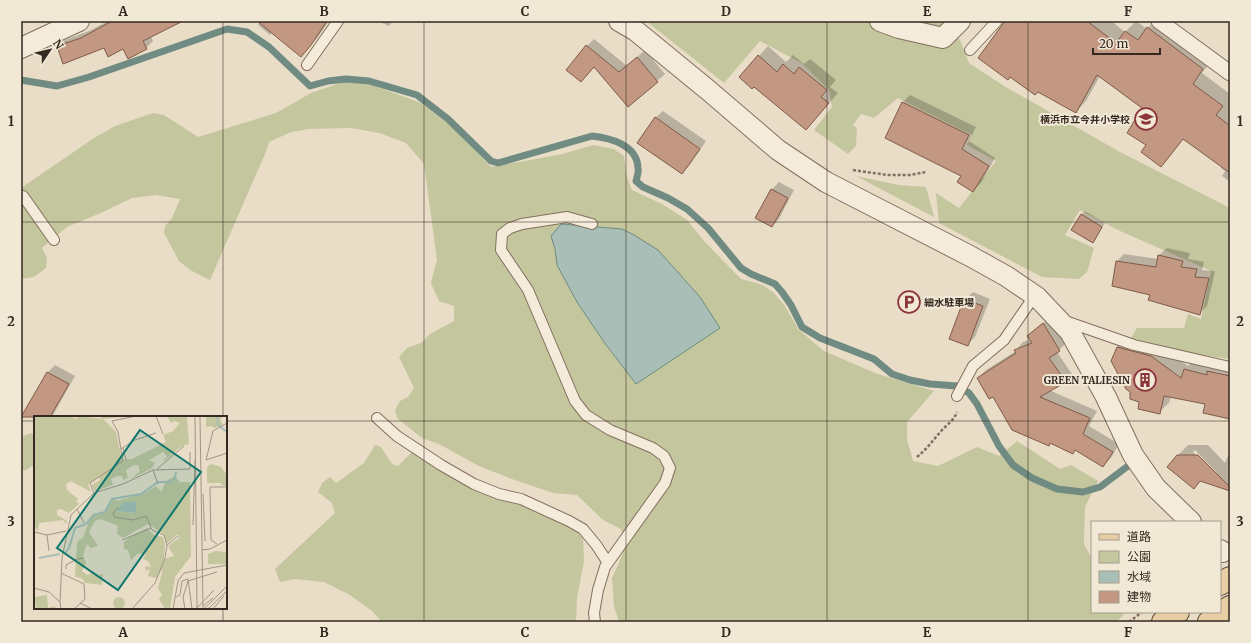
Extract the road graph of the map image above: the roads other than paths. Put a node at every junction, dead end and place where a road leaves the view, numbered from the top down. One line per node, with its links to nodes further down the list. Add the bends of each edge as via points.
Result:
1 (79, 21): 8 (street)
2 (338, 21): 10 (lane)
3 (619, 21): 15 (street, via 636,31 778,150 829,183 970,256)
4 (880, 21): 5 (street, via 943,38)
5 (960, 21)
6 (997, 21): 9 (lane)
7 (1159, 21): 11 (street)
8 (21, 48)
9 (970, 50)
10 (307, 65)
11 (1230, 73)
12 (21, 196): 14 (lane)
13 (592, 224): 21 (lane, via 567,217 522,224 502,234 501,250 528,290 575,401 586,415 610,430 653,448 664,456 670,468 665,483)
14 (54, 240)
15 (1034, 295): 16 (street); 18 (lane, via 1004,340 973,366)
16 (1058, 319): 17 (lane, via 1134,345); 20 (street, via 1070,332 1106,397 1133,455 1156,488)
17 (1230, 367)
18 (957, 396)
19 (377, 418): 21 (lane, via 397,436 474,484 521,499 583,529)
20 (1190, 521)
21 (608, 562): 26 (lane, via 598,590)
22 (1230, 578): 23 (main road)
23 (1221, 583)
24 (1230, 607): 28 (main road)
25 (1176, 613): 27 (main road)
26 (595, 622)
27 (1163, 622)
28 (1209, 622)

